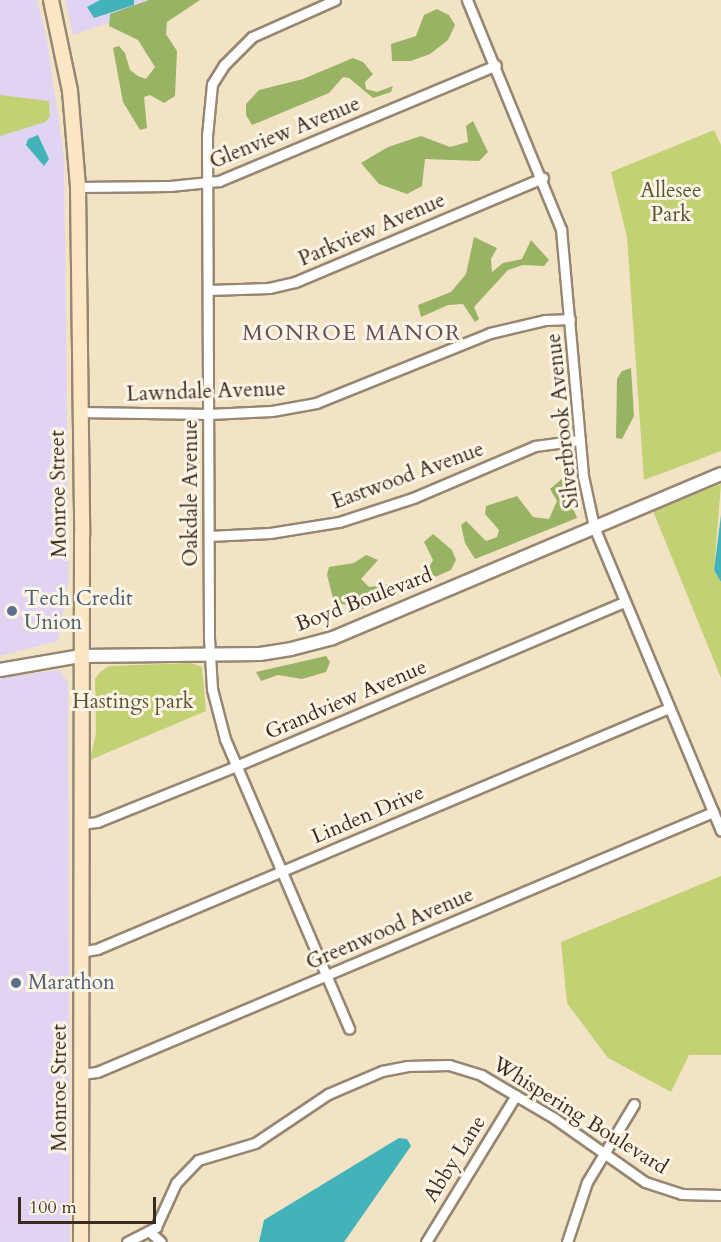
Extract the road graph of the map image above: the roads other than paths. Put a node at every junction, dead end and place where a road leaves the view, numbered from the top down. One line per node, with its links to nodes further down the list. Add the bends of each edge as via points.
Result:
1 (51, 0): 7 (main road, Monroe Street, via 70,91)
2 (335, 0): 6 (street, Oakdale Avenue, via 264,30 224,64 212,84 207,109)
3 (468, 0): 4 (street, Silverbrook Avenue)
4 (496, 65): 5 (street, Silverbrook Avenue); 6 (street, Glenview Avenue)
5 (543, 178): 8 (street, Parkview Avenue, via 295,282 269,288); 9 (street, Silverbrook Avenue, via 561,229)
6 (208, 183): 7 (street, Glenview Avenue); 8 (street, Oakdale Avenue)
7 (78, 187): 10 (main road, Monroe Street)
8 (209, 290): 11 (street, Oakdale Avenue)
9 (570, 319): 11 (street, Lawndale Avenue, via 546,320 490,333 316,403 272,411); 12 (street, Silverbrook Avenue)
10 (79, 412): 11 (street, Lawndale Avenue); 18 (main road, Monroe Street)
11 (209, 414): 15 (street, Oakdale Avenue)
12 (580, 440): 14 (street, Silverbrook Avenue); 15 (street, Eastwood Avenue, via 536,446 413,498 339,522 270,533)
13 (721, 474): 14 (street, Boyd Boulevard)
14 (594, 527): 16 (street, Silverbrook Avenue); 17 (street, Boyd Boulevard, via 333,638 260,654)
15 (209, 536): 17 (street, Oakdale Avenue)
16 (624, 602): 20 (street, Silverbrook Avenue); 21 (street, Grandview Avenue)
17 (211, 655): 18 (street, Boyd Boulevard); 21 (street, Oakdale Avenue, via 216,713)
18 (80, 656): 19 (street, Boyd Boulevard); 23 (main road, Monroe Street)
19 (0, 670)
20 (669, 708): 22 (street, Silverbrook Avenue); 25 (street, Linden Drive)
21 (236, 766): 23 (street, Grandview Avenue, via 97,822); 25 (street, Oakdale Avenue)
22 (713, 812): 24 (street, Silverbrook Avenue); 27 (street, Greenwood Avenue)
23 (79, 824): 26 (main road, Monroe Street)
24 (721, 831)
25 (282, 870): 26 (street, Linden Drive, via 97,949); 27 (street, Oakdale Avenue)
26 (80, 952): 29 (main road, Monroe Street)
27 (326, 976): 28 (street, Oakdale Avenue); 29 (street, Greenwood Avenue, via 97,1072)
28 (349, 1029)
29 (81, 1074): 35 (main road, Monroe Street)
30 (516, 1095): 32 (street, Whispering Boulevard); 34 (street, Whispering Boulevard, via 481,1075 449,1065 382,1071 328,1094 255,1143 198,1160 180,1176 164,1214); 38 (street, Abby Lane)
31 (634, 1104): 32 (street)
32 (603, 1154): 33 (street, Whispering Boulevard, via 664,1190 692,1196); 39 (street, via 576,1207)
33 (721, 1195)
34 (149, 1232): 36 (street, Whispering Boulevard); 37 (street)
35 (81, 1242)
36 (127, 1242)
37 (161, 1242)
38 (426, 1242)
39 (567, 1242)

